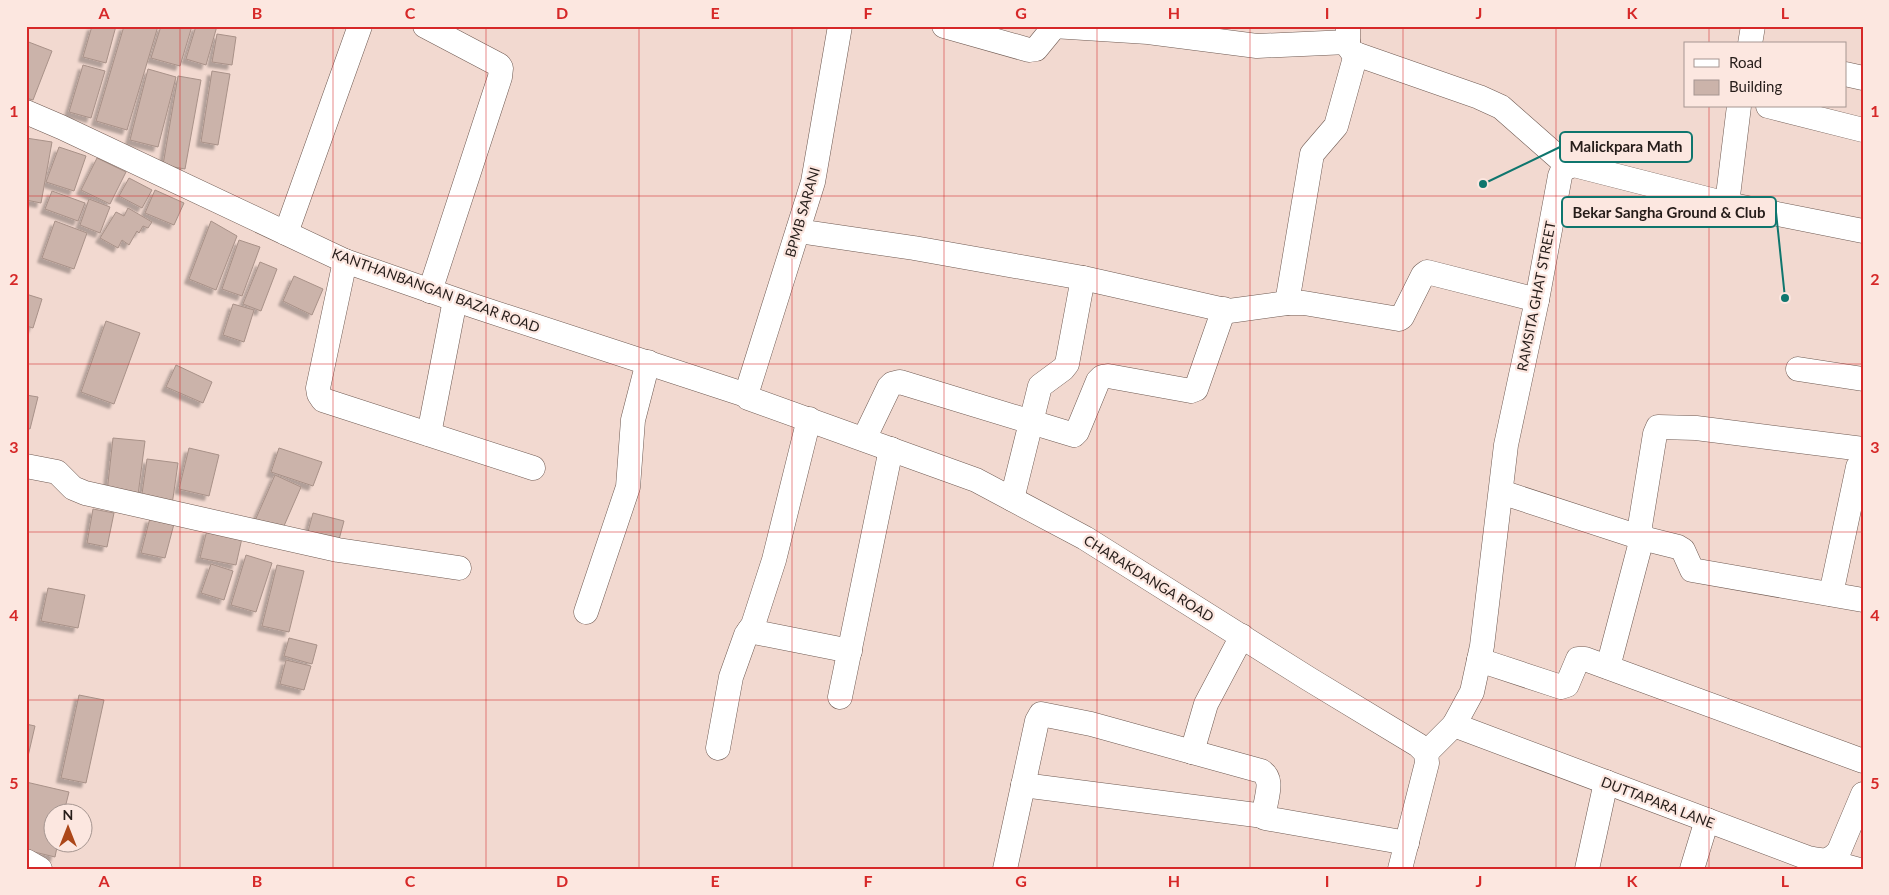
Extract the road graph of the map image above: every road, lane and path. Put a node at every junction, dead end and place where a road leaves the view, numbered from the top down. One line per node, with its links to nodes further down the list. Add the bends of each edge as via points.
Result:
1 (360, 26): 20 (street)
2 (425, 26): 23 (street, via 501,68)
3 (840, 26): 18 (street, BPMB SARANI, via 814,182)
4 (944, 26): 6 (street, via 1029,50 1036,49)
5 (1753, 26): 9 (street)
6 (1054, 27): 7 (street)
7 (1114, 28): 8 (street, via 1257,46)
8 (1351, 41): 16 (street, via 1501,107); 26 (street, via 1336,126 1312,154)
9 (1750, 42)
10 (1846, 74): 11 (street)
11 (1863, 78)
12 (1739, 108): 17 (street)
13 (1776, 108): 15 (street)
14 (26, 112): 20 (street, KANTHANBANGAN BAZAR ROAD)
15 (1863, 130)
16 (1568, 166): 17 (street); 25 (street, RAMSITA GHAT STREET, via 1560,176)
17 (1727, 204): 19 (street)
18 (798, 231): 22 (street); 31 (street, BPMB SARANI)
19 (1863, 231)
20 (286, 232): 21 (street, KANTHANBANGAN BAZAR ROAD)
21 (346, 261): 23 (street, KANTHANBANGAN BAZAR ROAD); 34 (street, via 319,394 324,400)
22 (1082, 278): 27 (street); 33 (street, via 1067,364 1042,384)
23 (430, 291): 24 (street, KANTHANBANGAN BAZAR ROAD)
24 (455, 300): 28 (street, KANTHANBANGAN BAZAR ROAD); 34 (street)
25 (1537, 300): 26 (street, via 1427,272 1399,319); 40 (street, RAMSITA GHAT STREET, via 1506,444)
26 (1287, 303): 27 (street, via 1240,310)
27 (1224, 309): 33 (street, via 1193,392 1105,376 1098,380 1074,435)
28 (648, 362): 31 (street, KANTHANBANGAN BAZAR ROAD); 46 (street, via 634,414 628,487)
29 (1798, 369): 30 (street)
30 (1863, 379)
31 (746, 394): 32 (street, CHARAKDANGA ROAD, via 748,398)
32 (808, 419): 35 (street, CHARAKDANGA ROAD); 47 (street, via 774,560)
33 (1031, 423): 35 (street, via 900,382 889,387); 41 (street)
34 (429, 434): 39 (street)
35 (864, 439): 36 (street, CHARAKDANGA ROAD)
36 (891, 449): 41 (street, CHARAKDANGA ROAD, via 976,480); 49 (street)
37 (1862, 459): 42 (street, via 1696,428 1659,426 1640,526); 44 (street)
38 (26, 466): 43 (street, via 57,472 73,488 86,493 338,550)
39 (533, 468)
40 (1500, 492): 42 (street); 50 (street, RAMSITA GHAT STREET)
41 (1012, 499): 48 (street, CHARAKDANGA ROAD, via 1085,538)
42 (1642, 538): 44 (street, via 1682,549 1692,570); 51 (street)
43 (459, 568)
44 (1831, 594): 45 (street)
45 (1863, 600)
46 (586, 612)
47 (750, 631): 49 (street); 54 (street, via 731,677)
48 (1242, 636): 55 (street, via 1206,704); 56 (street, CHARAKDANGA ROAD)
49 (850, 651): 52 (street)
50 (1478, 660): 51 (street, via 1561,687 1567,685 1580,658); 53 (street, RAMSITA GHAT STREET, via 1472,692)
51 (1608, 667): 57 (street)
52 (840, 697)
53 (1454, 725): 56 (street); 58 (street, DUTTAPARA LANE)
54 (718, 748)
55 (1192, 752): 59 (street, via 1091,724 1041,714); 61 (street, via 1264,772 1269,781)
56 (1426, 753): 63 (street, via 1426,769)
57 (1863, 761)
58 (1606, 782): 62 (street, DUTTAPARA LANE); 69 (street)
59 (1023, 785): 61 (street); 67 (street)
60 (1863, 794): 65 (street, via 1838,851)
61 (1264, 816): 63 (street)
62 (1707, 820): 65 (street, DUTTAPARA LANE, via 1808,858); 70 (street)
63 (1407, 843): 68 (street)
64 (26, 861): 66 (street)
65 (1827, 861): 71 (street, DUTTAPARA LANE)
66 (40, 869)
67 (1005, 869)
68 (1400, 869)
69 (1587, 869)
70 (1692, 869)
71 (1856, 869)

